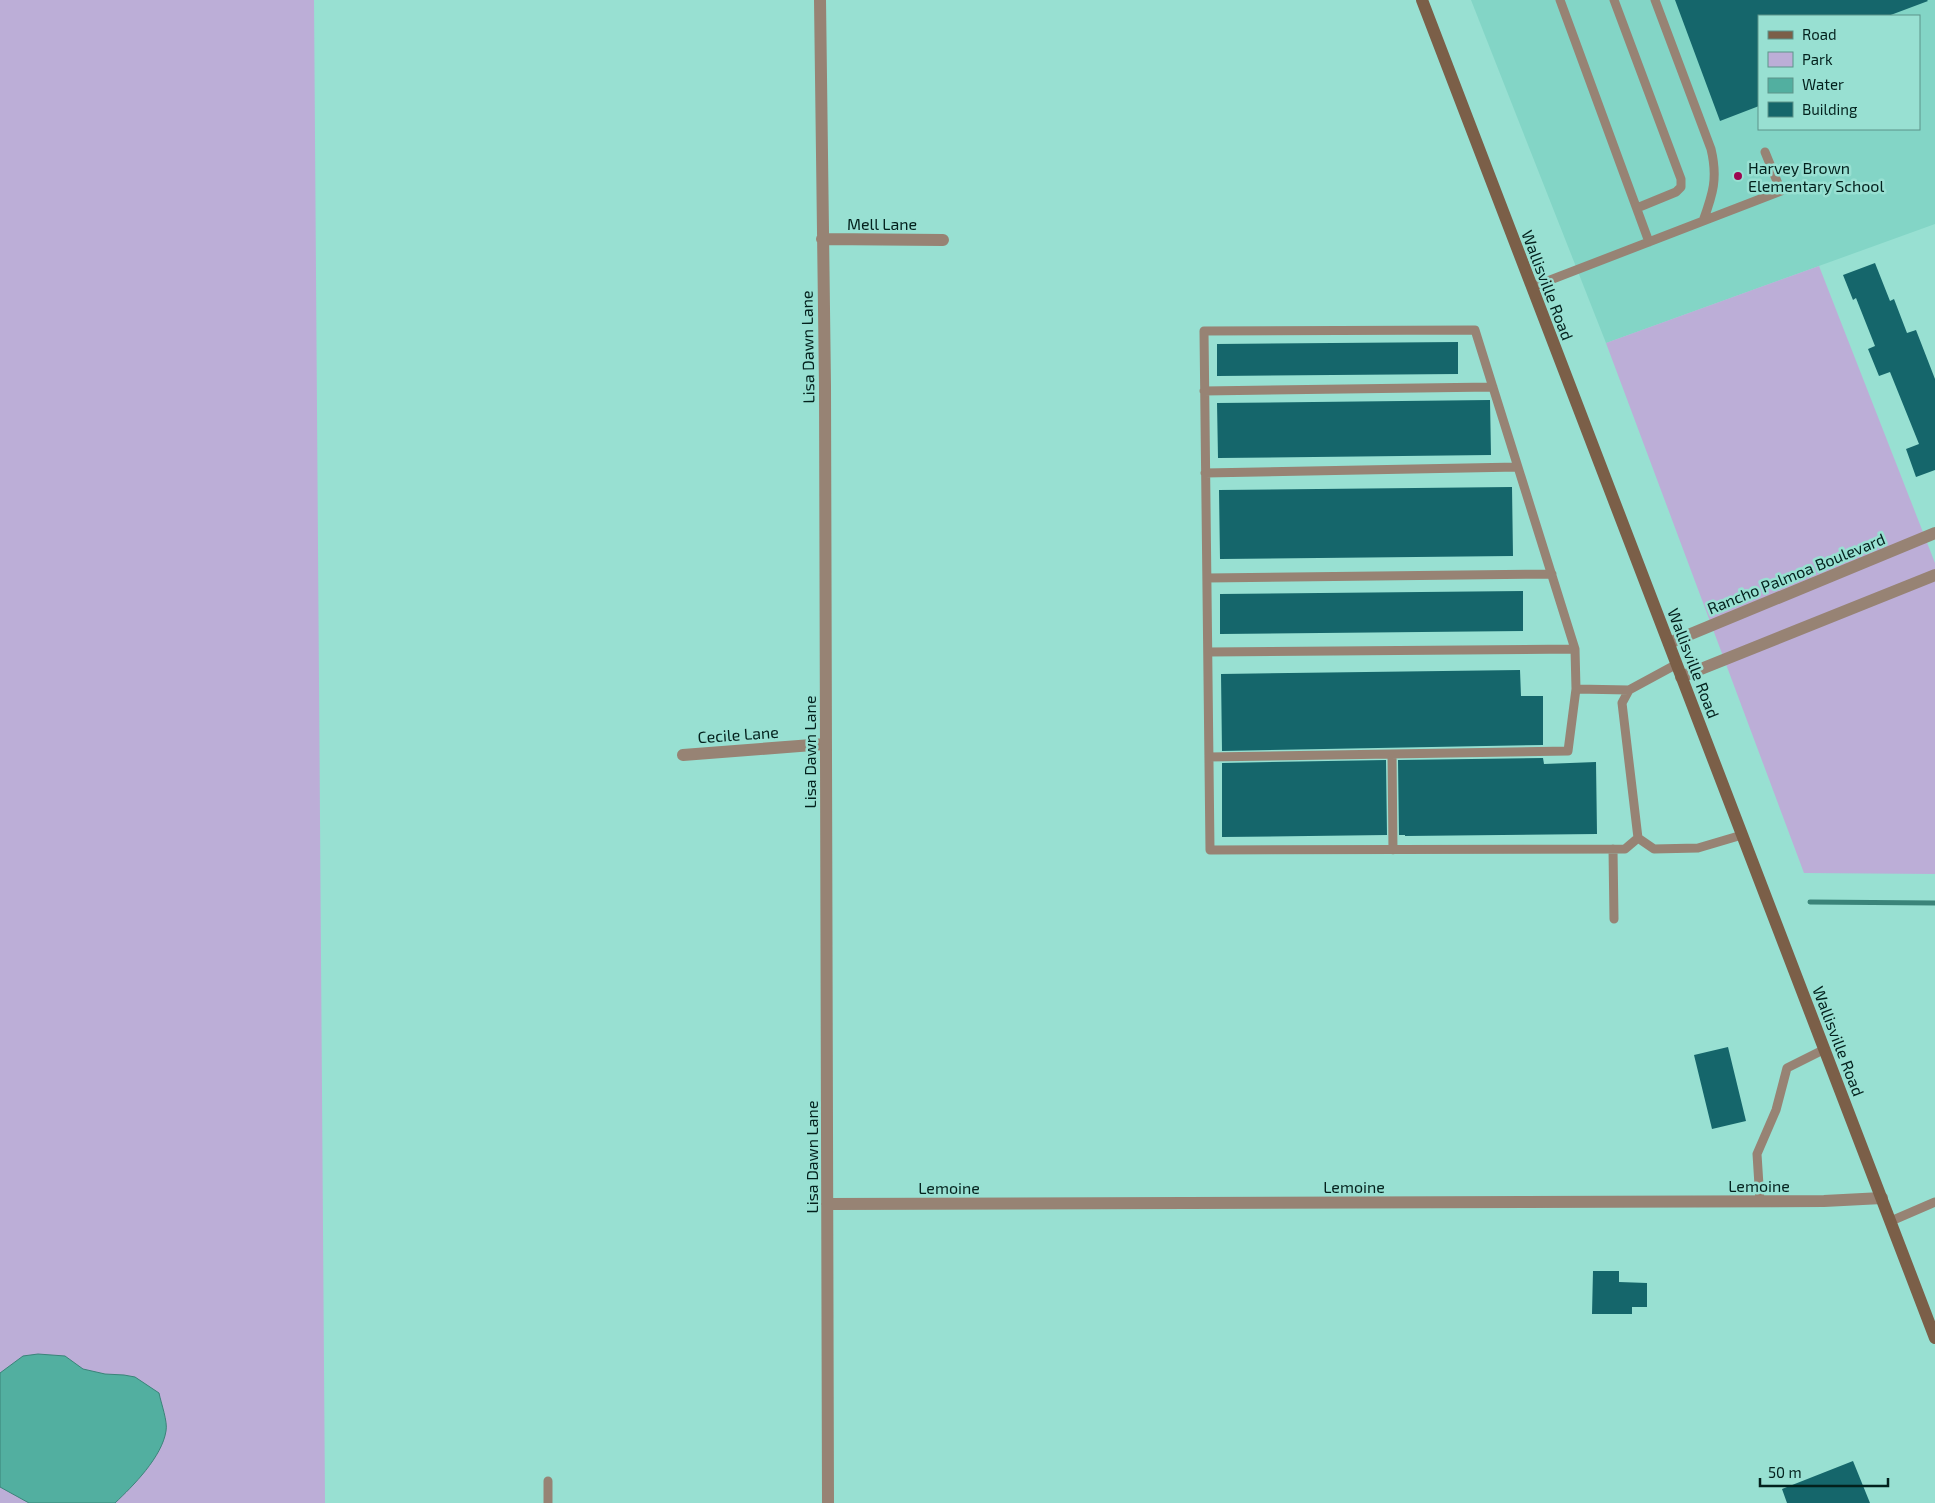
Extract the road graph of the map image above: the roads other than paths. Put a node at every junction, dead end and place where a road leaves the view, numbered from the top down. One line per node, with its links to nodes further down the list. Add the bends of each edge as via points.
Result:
1 (820, 0): 9 (street, Lisa Dawn Lane)
2 (1422, 0): 12 (main road, Wallisville Road)
3 (1560, 0): 7 (lane)
4 (1614, 0): 7 (lane, via 1681,179 1681,187 1676,192)
5 (1655, 0): 8 (lane, via 1715,167 1715,184)
6 (1765, 152): 8 (lane, via 1781,191)
7 (1637, 208): 11 (lane)
8 (1703, 221): 11 (lane)
9 (822, 239): 10 (street, Mell Lane); 28 (street, Lisa Dawn Lane)
10 (943, 240)
11 (1649, 242): 12 (lane)
12 (1532, 287): 21 (main road, Wallisville Road)
13 (1493, 387): 14 (lane); 14 (lane, via 1475,330 1204,331); 15 (lane)
14 (1204, 391): 16 (lane)
15 (1518, 467): 16 (lane); 18 (lane)
16 (1206, 473): 20 (lane)
17 (1935, 533): 21 (street, Rancho Palmoa Boulevard)
18 (1552, 574): 20 (lane); 22 (lane)
19 (1935, 575): 25 (street)
20 (1207, 578): 23 (lane)
21 (1669, 643): 24 (main road, Wallisville Road)
22 (1575, 649): 23 (lane); 26 (lane)
23 (1208, 652): 31 (lane)
24 (1677, 664): 25 (main road, Wallisville Road); 27 (lane)
25 (1681, 677): 32 (main road, Wallisville Road)
26 (1576, 690): 27 (lane); 29 (lane, via 1568,751)
27 (1628, 690): 33 (lane, via 1622,703)
28 (825, 744): 30 (street, Cecile Lane); 41 (street, Lisa Dawn Lane)
29 (1392, 754): 31 (lane); 35 (lane)
30 (683, 755)
31 (1209, 757): 35 (lane, via 1210,850)
32 (1742, 835): 33 (lane, via 1698,848 1654,849); 37 (main road, Wallisville Road)
33 (1638, 838): 34 (lane, via 1625,849)
34 (1613, 849): 35 (lane); 36 (lane)
35 (1393, 850)
36 (1614, 919)
37 (1825, 1049): 38 (main road, Wallisville Road); 39 (lane, via 1787,1068 1776,1110 1758,1154)
38 (1882, 1198): 39 (street, Lemoine); 42 (main road, Wallisville Road)
39 (1760, 1202): 41 (street, Lemoine)
40 (1935, 1202): 42 (lane)
41 (827, 1204): 46 (street, Lisa Dawn Lane)
42 (1891, 1220): 43 (main road, Wallisville Road)
43 (1935, 1337)
44 (548, 1481): 45 (lane)
45 (548, 1503)
46 (828, 1503)

